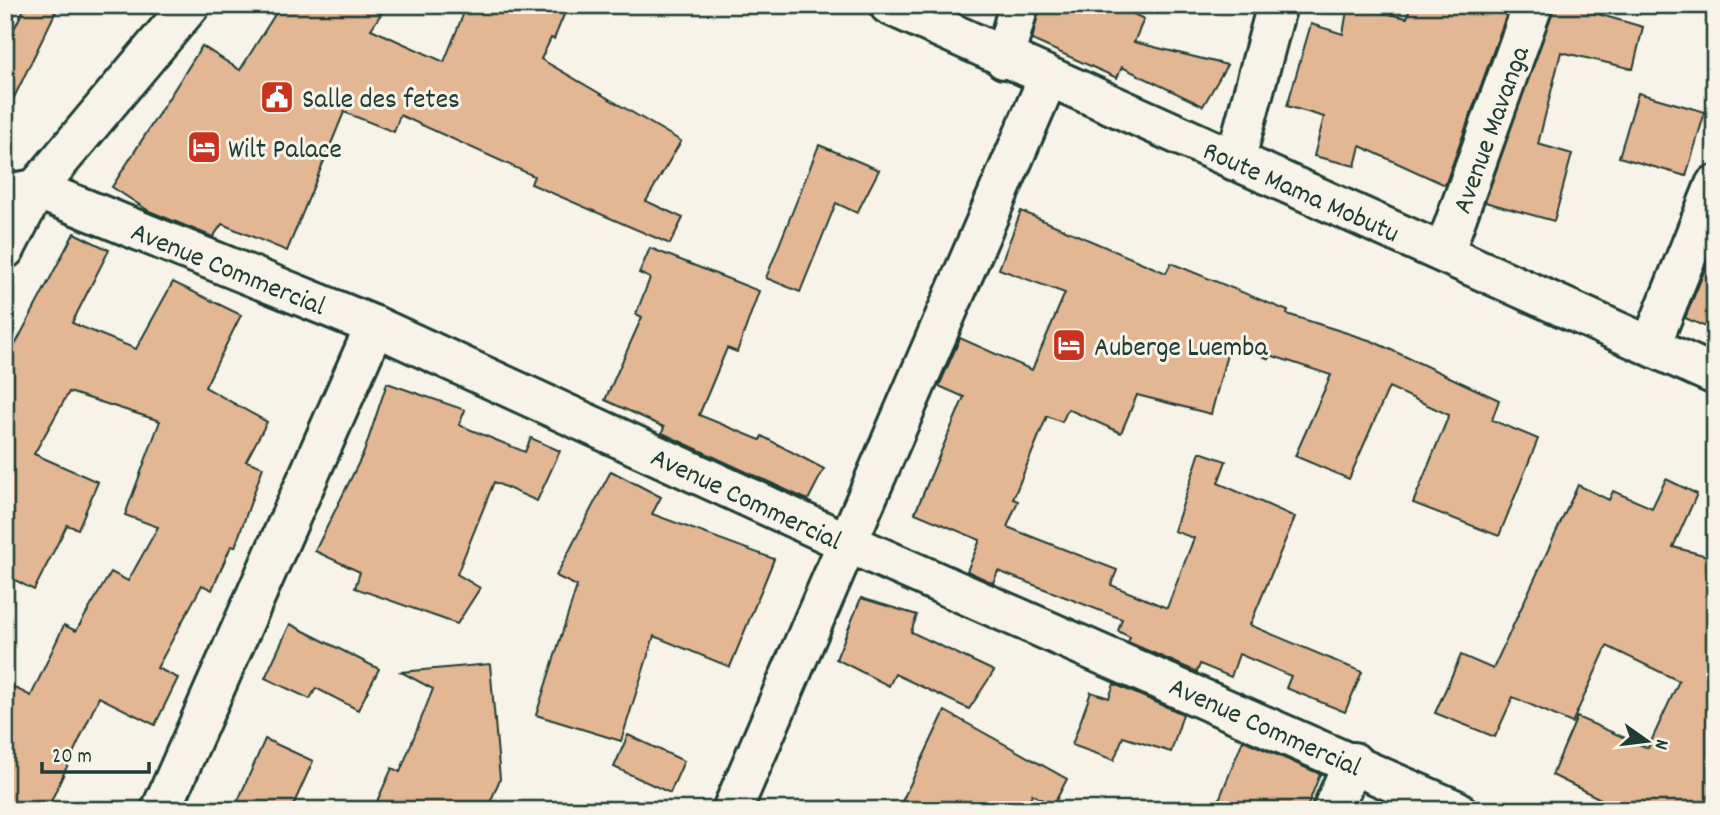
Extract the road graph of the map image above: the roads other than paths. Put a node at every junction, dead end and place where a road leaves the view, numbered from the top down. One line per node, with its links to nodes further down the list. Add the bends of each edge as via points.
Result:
1 (190, 5): 10 (street)
2 (889, 5): 6 (street, Route Mama Mobutu)
3 (1019, 5): 6 (street)
4 (1277, 5): 8 (street)
5 (1533, 5): 12 (street, Avenue Mavanga)
6 (1004, 59): 7 (street, Route Mama Mobutu)
7 (1048, 78): 8 (street, Route Mama Mobutu); 16 (street)
8 (1235, 161): 12 (street, Route Mama Mobutu)
9 (1715, 185): 14 (street)
10 (21, 191): 11 (street); 13 (street, Avenue Commercial)
11 (5, 249)
12 (1444, 253): 14 (street, Route Mama Mobutu)
13 (375, 326): 16 (street, Avenue Commercial); 18 (street)
14 (1651, 345): 15 (street, Route Mama Mobutu)
15 (1715, 375)
16 (848, 544): 17 (street, Avenue Commercial); 19 (street)
17 (1353, 762): 20 (street); 21 (street, Avenue Commercial)
18 (161, 810)
19 (732, 810)
20 (1332, 810)
21 (1457, 810)

